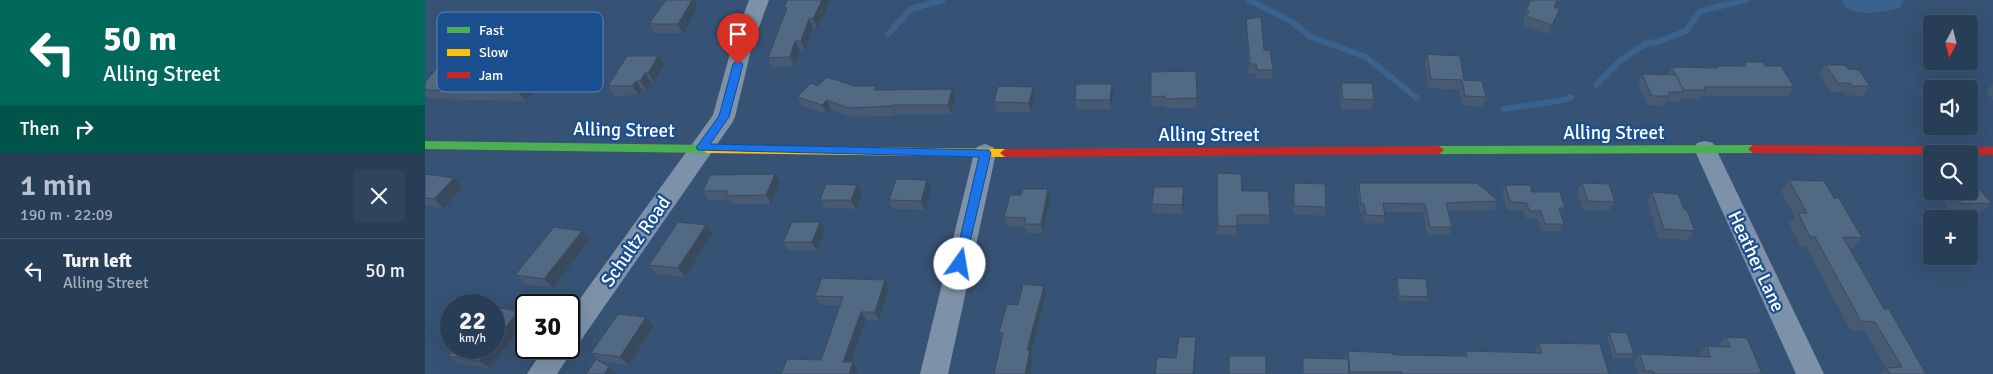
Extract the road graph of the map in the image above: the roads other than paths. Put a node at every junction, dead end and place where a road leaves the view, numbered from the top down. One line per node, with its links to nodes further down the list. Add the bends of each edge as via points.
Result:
1 (759, 0): 3 (street, via 742,46 724,117)
2 (425, 145): 3 (street, Alling Street)
3 (702, 148): 6 (street, Alling Street); 7 (street, Schultz Road)
4 (1705, 149): 5 (street, Alling Street); 6 (street, Alling Street); 11 (street, Heather Lane)
5 (1993, 150)
6 (985, 153): 10 (street)
7 (580, 320)
8 (552, 359): 9 (street)
9 (541, 374)
10 (934, 374)
11 (1810, 374)

